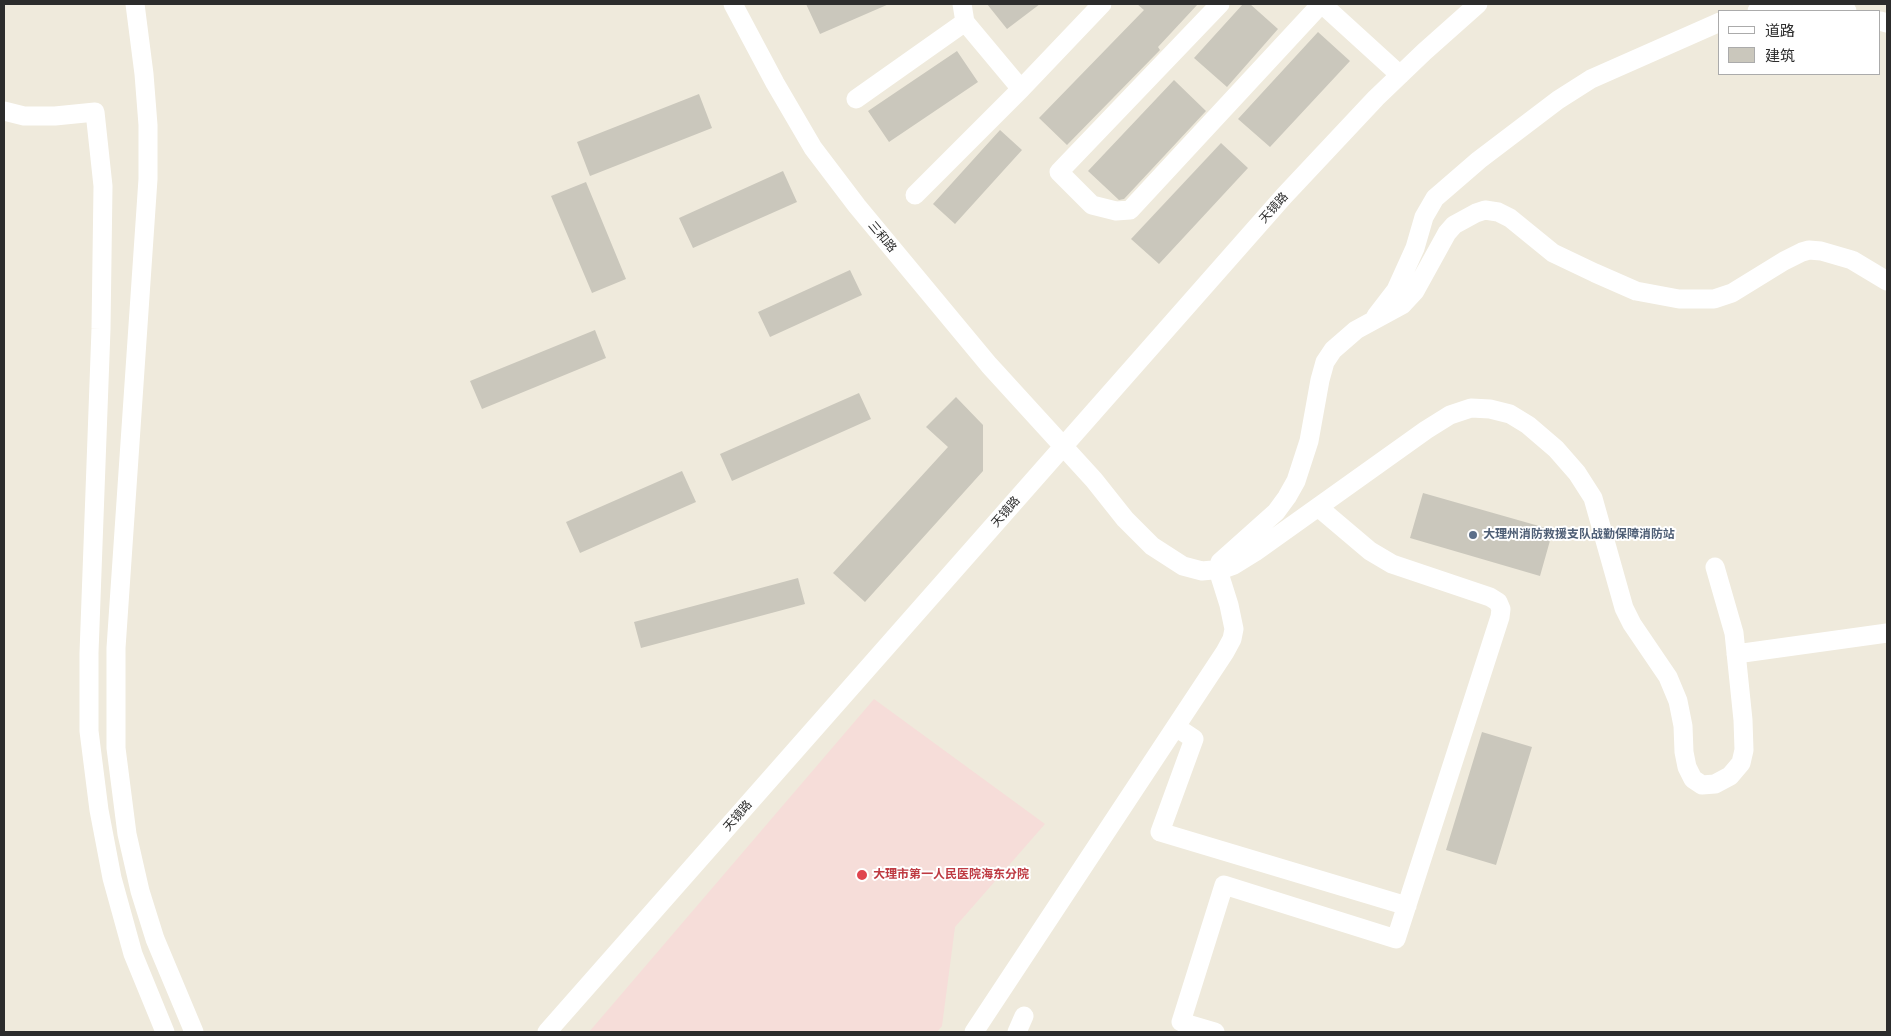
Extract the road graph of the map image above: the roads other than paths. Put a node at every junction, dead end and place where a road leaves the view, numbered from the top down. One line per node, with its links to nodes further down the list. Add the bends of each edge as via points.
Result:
1 (135, 4): 27 (street, via 148,125 148,179 116,648 116,748 140,891 154,939)
2 (733, 4): 18 (street, 三和路, via 819,156 989,365)
3 (1102, 4): 12 (street)
4 (1220, 4): 5 (street, via 1059,172 1092,205 1116,211 1130,210)
5 (1321, 4): 11 (street)
6 (1478, 4): 11 (street, 天镜路)
7 (1764, 10): 8 (street, via 1818,6)
8 (1841, 10)
9 (964, 13): 12 (street); 13 (street)
10 (1718, 23): 17 (street, via 1591,79 1495,148 1435,198 1424,217 1415,248 1396,290)
11 (1400, 75): 18 (street, 天镜路, via 1290,189)
12 (1021, 89): 15 (street)
13 (856, 99)
14 (4, 111): 26 (street, via 24,116 95,112 103,186 101,329 88,653 89,731 112,878 136,962)
15 (915, 195)
16 (1887, 281): 17 (street, via 1852,260 1809,250 1784,261 1732,293 1714,299 1679,299 1636,291 1595,273 1553,253 1510,218 1485,210 1454,225 1415,290 1402,305)
17 (1370, 323): 21 (street, via 1340,342 1325,362 1309,441 1296,481 1287,497 1276,512 1220,562)
18 (1064, 446): 21 (street, 三和路, via 1152,546 1184,566 1202,571); 28 (street, 天镜路)
19 (1318, 507): 21 (street, via 1234,565); 23 (street, via 1450,415 1472,408 1510,414 1556,449 1593,498 1624,608 1668,677 1678,701 1687,767 1693,779 1702,785 1715,784 1730,776 1741,763 1743,720); 25 (street, via 1370,552 1392,564 1490,597 1498,602 1501,609)
20 (1716, 567): 23 (street, via 1734,633)
21 (1218, 570): 24 (street, via 1233,619 1232,639)
22 (1887, 633): 23 (street)
23 (1736, 654)
24 (1176, 727): 25 (street, via 1194,739 1160,832); 29 (street)
25 (1407, 906): 30 (street, via 1396,939 1224,885 1181,1022)
26 (165, 1032)
27 (194, 1032)
28 (547, 1032)
29 (974, 1032)
30 (1215, 1032)

